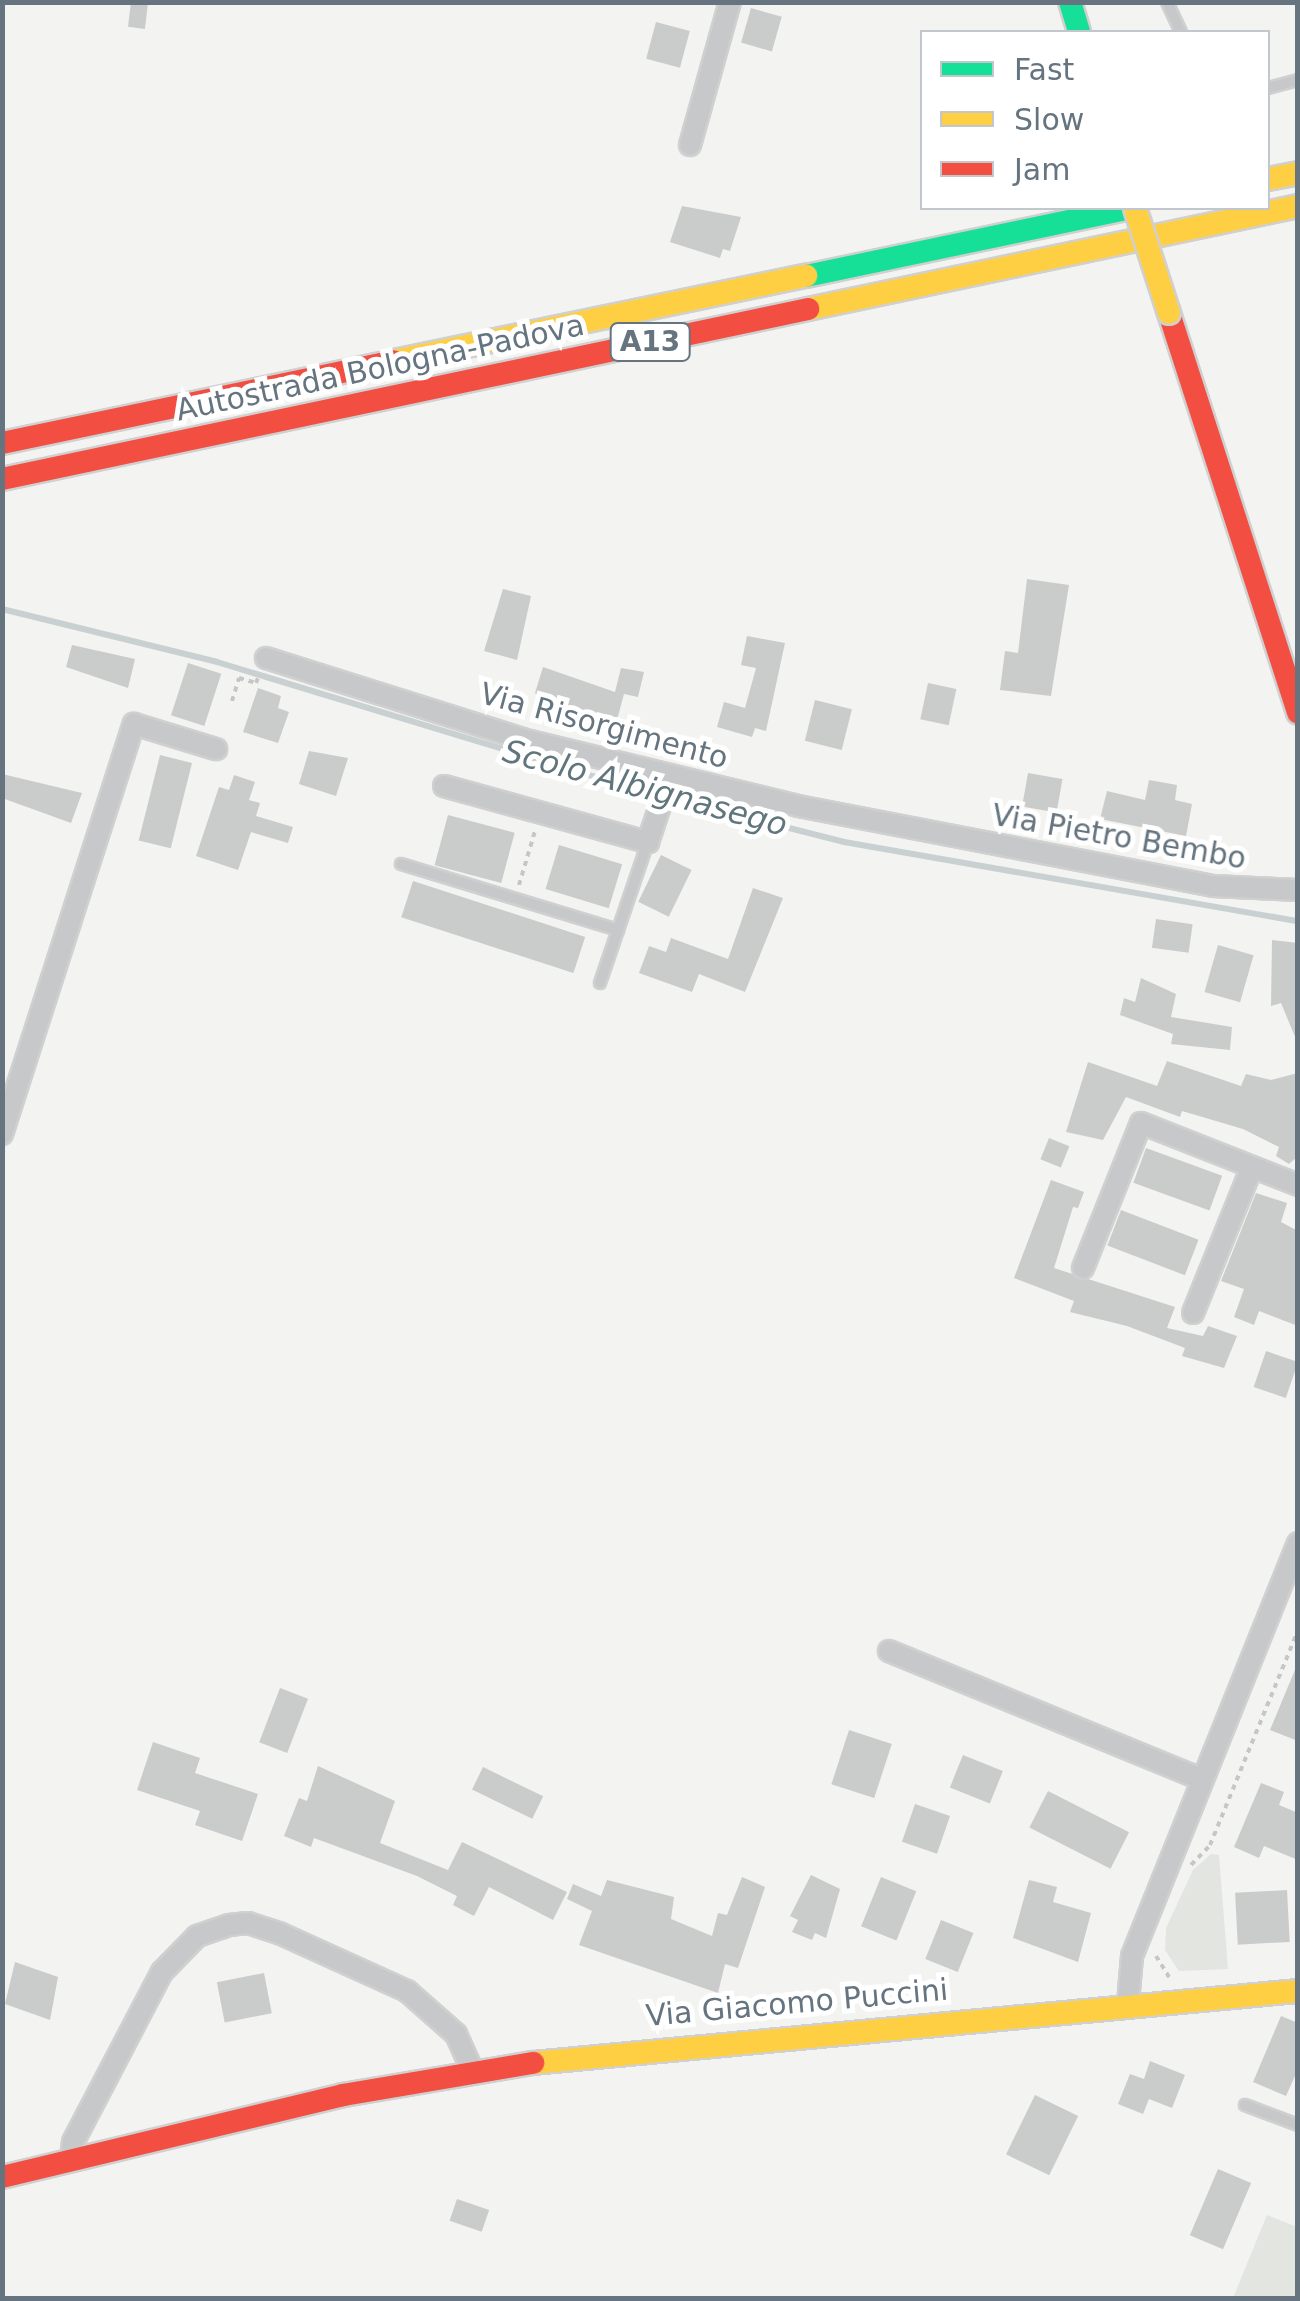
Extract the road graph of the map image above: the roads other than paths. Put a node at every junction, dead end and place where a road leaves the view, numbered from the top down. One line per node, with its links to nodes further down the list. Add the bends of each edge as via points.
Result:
1 (730, 2): 8 (street)
2 (1070, 2): 4 (main road)
3 (1167, 2): 5 (lane)
4 (1078, 30)
5 (1180, 30)
6 (1298, 80): 7 (lane)
7 (1270, 87)
8 (690, 145)
9 (1298, 173): 10 (main road)
10 (1270, 179)
11 (1298, 206): 15 (main road, Autostrada Bologna-Padova / A13)
12 (1123, 210): 14 (main road, Autostrada Bologna-Padova / A13)
13 (1134, 210): 17 (main road, bridge)
14 (2, 443)
15 (2, 478)
16 (266, 658): 20 (street, Via Risorgimento)
17 (1298, 713)
18 (216, 749): 27 (street, via 134,724)
19 (444, 786): 22 (street)
20 (666, 789): 21 (street, Via Risorgimento); 22 (street)
21 (932, 834): 24 (street, Via Pietro Bembo, via 1212,886)
22 (648, 842): 25 (lane)
23 (401, 864): 25 (lane)
24 (1298, 890)
25 (618, 930): 26 (lane)
26 (600, 983)
27 (2, 1134)
28 (1252, 1167): 29 (street); 30 (street, via 1141,1124); 31 (street)
29 (1298, 1185)
30 (1083, 1268)
31 (1193, 1313)
32 (1298, 1543): 34 (street)
33 (889, 1651): 34 (street)
34 (1203, 1780): 36 (street, via 1132,1956)
35 (1298, 1992): 36 (main road, Via Giacomo Puccini)
36 (1128, 2003): 37 (main road, Via Giacomo Puccini, via 689,2041)
37 (472, 2072): 40 (main road, Via Giacomo Puccini); 40 (street, via 456,2034 406,1991 279,1933 248,1923 228,1925 197,1936 162,1972 73,2142)
38 (1245, 2106): 39 (lane)
39 (1298, 2126)
40 (71, 2158): 41 (main road, Via Giacomo Puccini)
41 (2, 2177)

